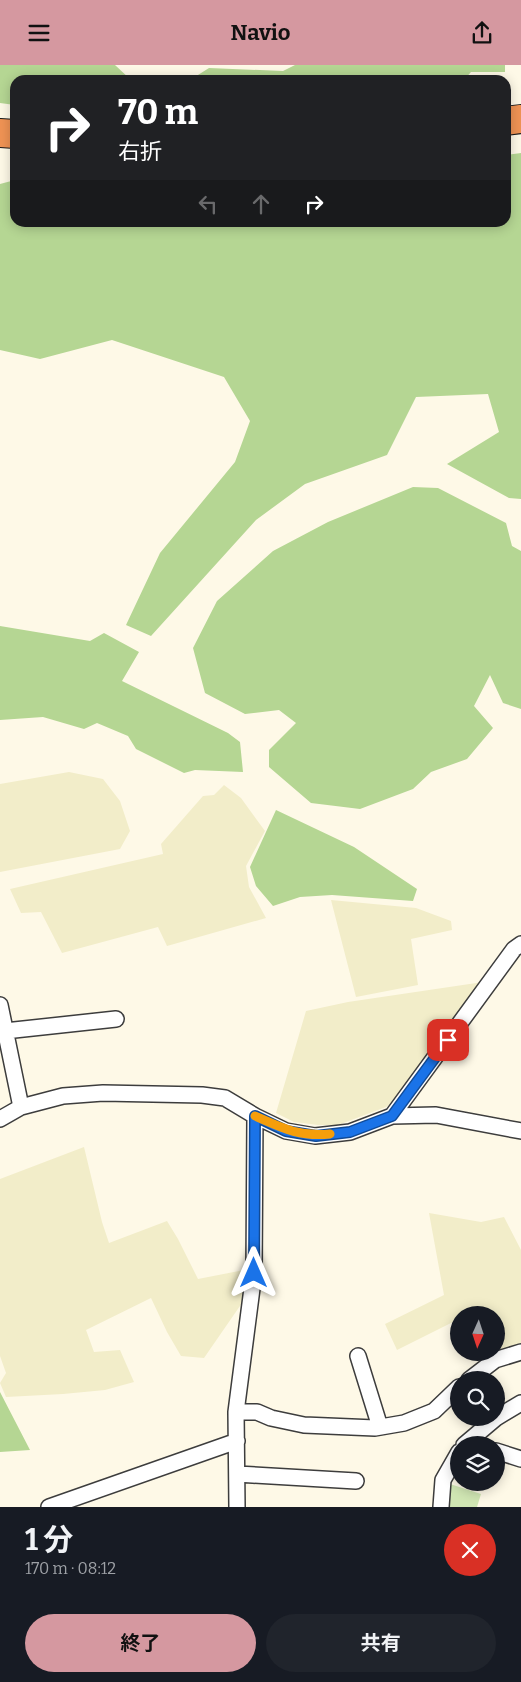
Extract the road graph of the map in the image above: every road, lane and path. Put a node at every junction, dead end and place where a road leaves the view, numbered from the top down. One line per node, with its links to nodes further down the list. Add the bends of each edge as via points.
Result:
1 (521, 944): 7 (street, via 514,949)
2 (0, 1005): 4 (street)
3 (116, 1019): 4 (street)
4 (5, 1031): 5 (street)
5 (21, 1107): 6 (street, via 63,1096 103,1093 202,1095 225,1098); 8 (street)
6 (255, 1116): 7 (street, via 286,1131 316,1136 350,1132); 15 (street, via 254,1273)
7 (392, 1116): 9 (street, via 436,1115)
8 (0, 1119)
9 (521, 1131)
10 (521, 1352): 12 (street, via 495,1360)
11 (358, 1357): 16 (street)
12 (481, 1371)
13 (450, 1396): 16 (street, via 434,1411 404,1423)
14 (521, 1403): 17 (street, via 496,1418)
15 (236, 1412): 16 (street, via 257,1412 304,1425); 18 (street)
16 (380, 1427)
17 (477, 1436)
18 (237, 1441): 22 (street); 24 (street)
19 (505, 1454): 20 (street)
20 (521, 1459)
21 (450, 1470): 26 (street, via 443,1480)
22 (237, 1474): 23 (street); 25 (street)
23 (356, 1481)
24 (49, 1507)
25 (237, 1507)
26 (441, 1507)

